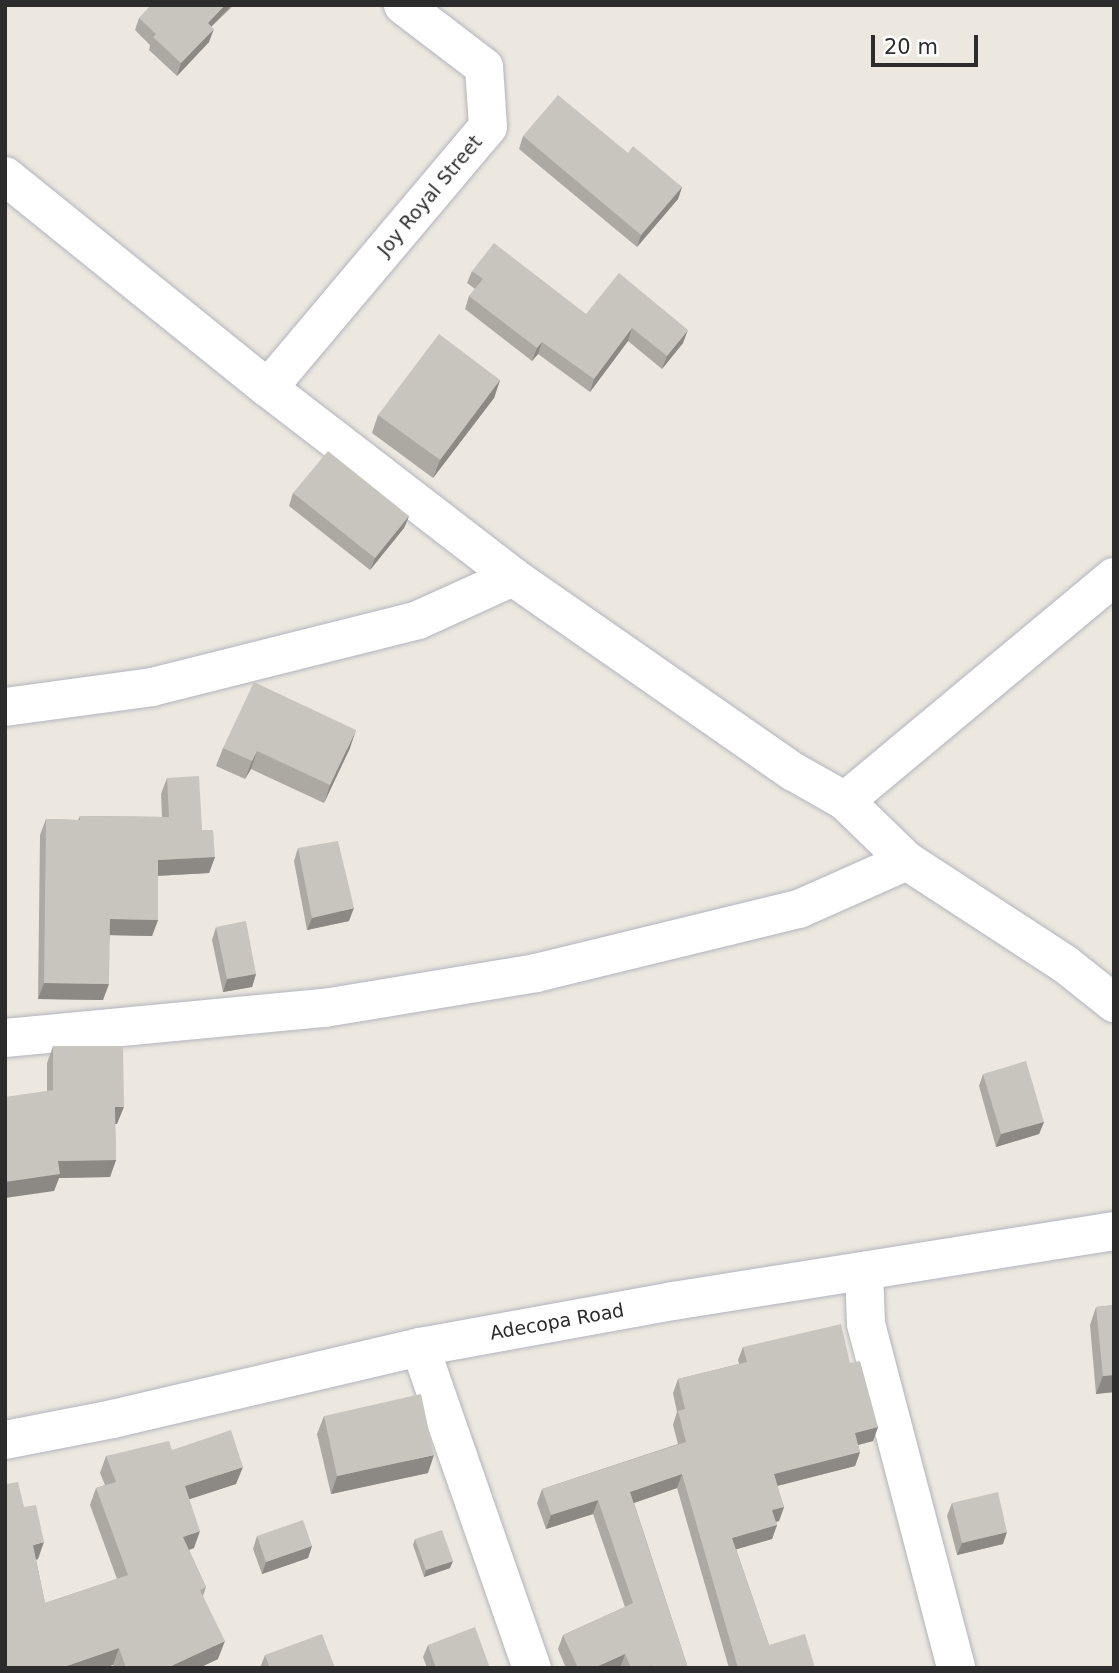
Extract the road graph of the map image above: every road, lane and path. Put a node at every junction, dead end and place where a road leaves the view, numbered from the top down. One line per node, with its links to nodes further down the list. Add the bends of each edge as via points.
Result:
1 (403, 5): 3 (street, Joy Royal Street, via 484,68 488,127)
2 (5, 176): 3 (street)
3 (268, 388): 4 (street)
4 (513, 577): 6 (street, via 392,627 152,687); 7 (street, via 794,772)
5 (1114, 577): 7 (street)
6 (5, 707)
7 (845, 801): 8 (street)
8 (907, 861): 9 (street, via 1065,964); 10 (street, via 799,909 536,973 325,1008)
9 (1114, 1003)
10 (5, 1038)
11 (1114, 1231): 12 (street, Adecopa Road)
12 (864, 1271): 13 (street, Adecopa Road); 16 (street, via 866,1324)
13 (420, 1347): 14 (street, Adecopa Road); 15 (street)
14 (5, 1440)
15 (533, 1668)
16 (956, 1668)

